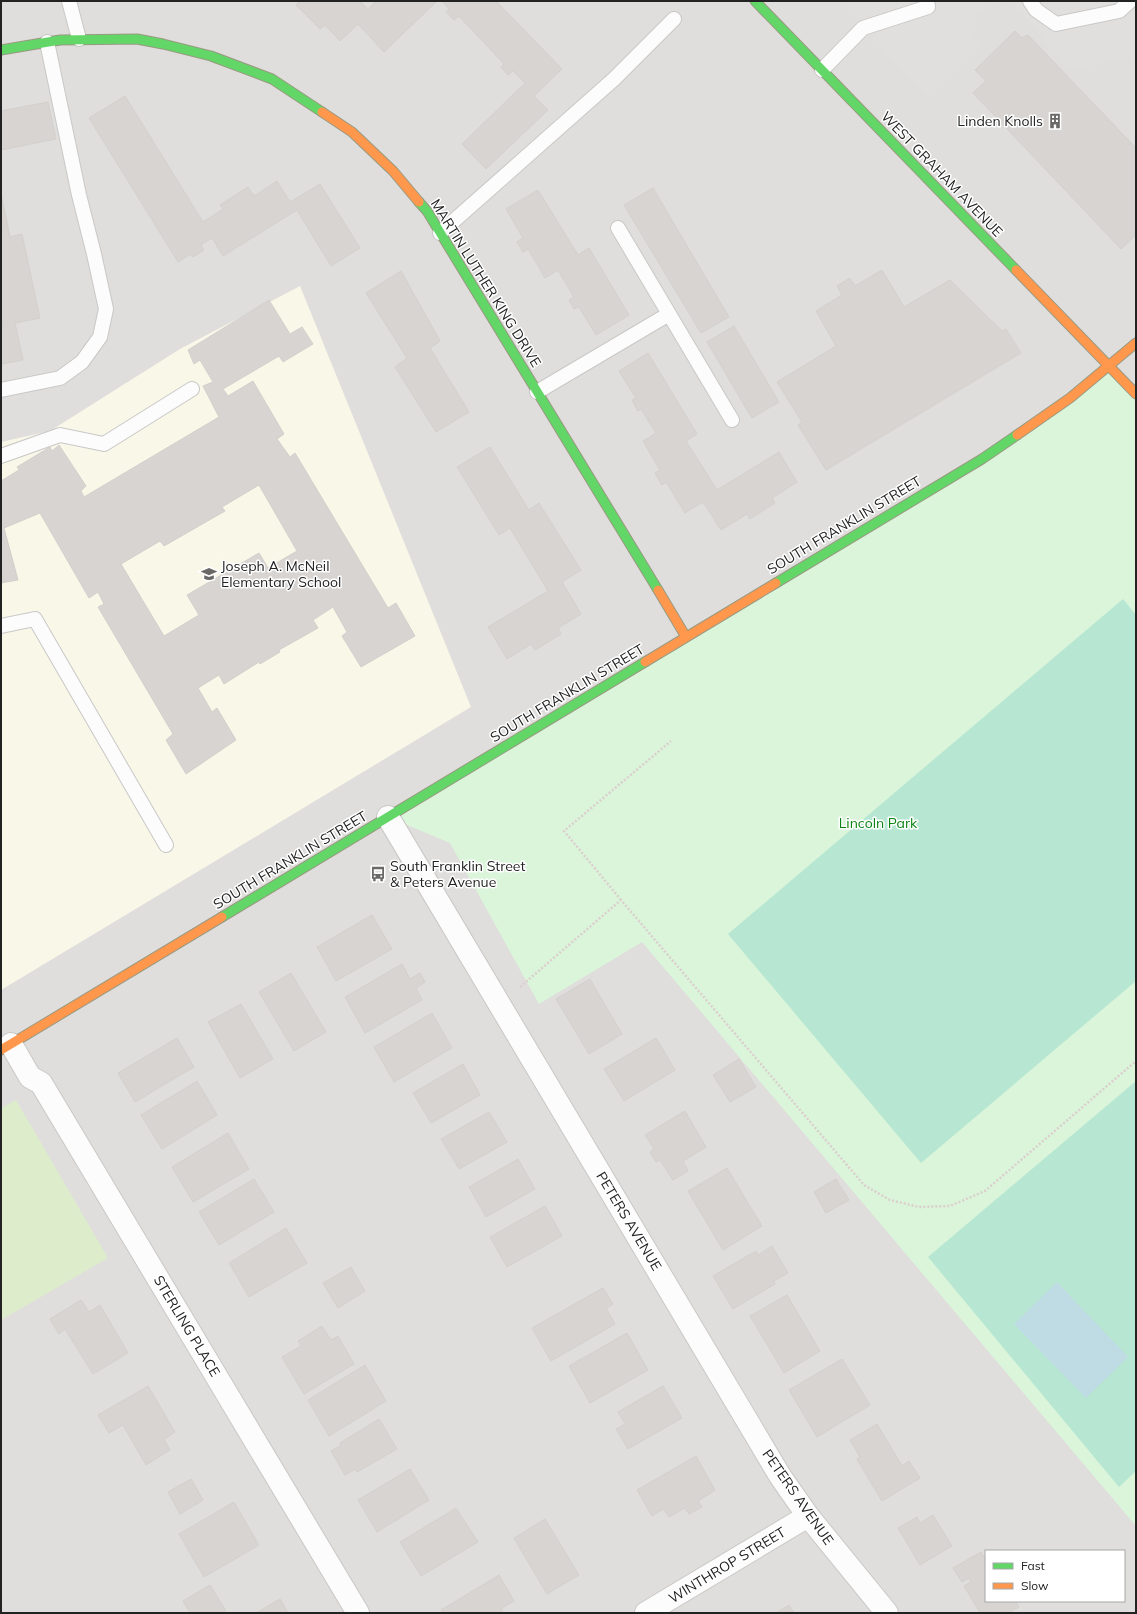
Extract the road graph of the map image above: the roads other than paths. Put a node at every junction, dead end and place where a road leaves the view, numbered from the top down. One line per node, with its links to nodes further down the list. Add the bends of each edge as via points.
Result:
1 (69, 1): 7 (lane)
2 (755, 1): 10 (street, WEST GRAHAM AVENUE)
3 (927, 1): 10 (lane, via 928,8 863,28)
4 (1030, 1): 5 (lane, via 1036,10 1056,24 1119,11)
5 (1130, 1)
6 (674, 19): 12 (lane, via 614,79)
7 (79, 39): 8 (street, MARTIN LUTHER KING DRIVE); 12 (street, MARTIN LUTHER KING DRIVE, via 137,39 163,44 211,56 272,79 352,132 393,171 426,211)
8 (47, 42): 9 (street, MARTIN LUTHER KING DRIVE); 17 (lane, via 106,309 100,337 82,362 60,378)
9 (1, 50)
10 (822, 70): 15 (street, WEST GRAHAM AVENUE)
11 (618, 228): 13 (lane)
12 (440, 233): 18 (street, MARTIN LUTHER KING DRIVE)
13 (669, 314): 18 (lane); 20 (lane)
14 (1136, 343): 15 (street, SOUTH FRANKLIN STREET)
15 (1109, 366): 19 (street, WEST GRAHAM AVENUE); 23 (street, SOUTH FRANKLIN STREET, via 1070,398 982,459)
16 (192, 389): 21 (lane, via 104,444 60,435)
17 (1, 390)
18 (537, 392): 23 (street, MARTIN LUTHER KING DRIVE)
19 (1136, 394)
20 (732, 420)
21 (1, 456)
22 (1, 626): 25 (lane, via 36,619)
23 (686, 637): 24 (street, SOUTH FRANKLIN STREET)
24 (388, 817): 26 (street, SOUTH FRANKLIN STREET); 27 (street, PETERS AVENUE, via 780,1476)
25 (166, 845)
26 (6, 1047): 28 (street, STERLING PLACE, via 30,1077 41,1083)
27 (808, 1516): 29 (street, WINTHROP STREET); 30 (street, PETERS AVENUE)
28 (358, 1613)
29 (646, 1613)
30 (887, 1613)

